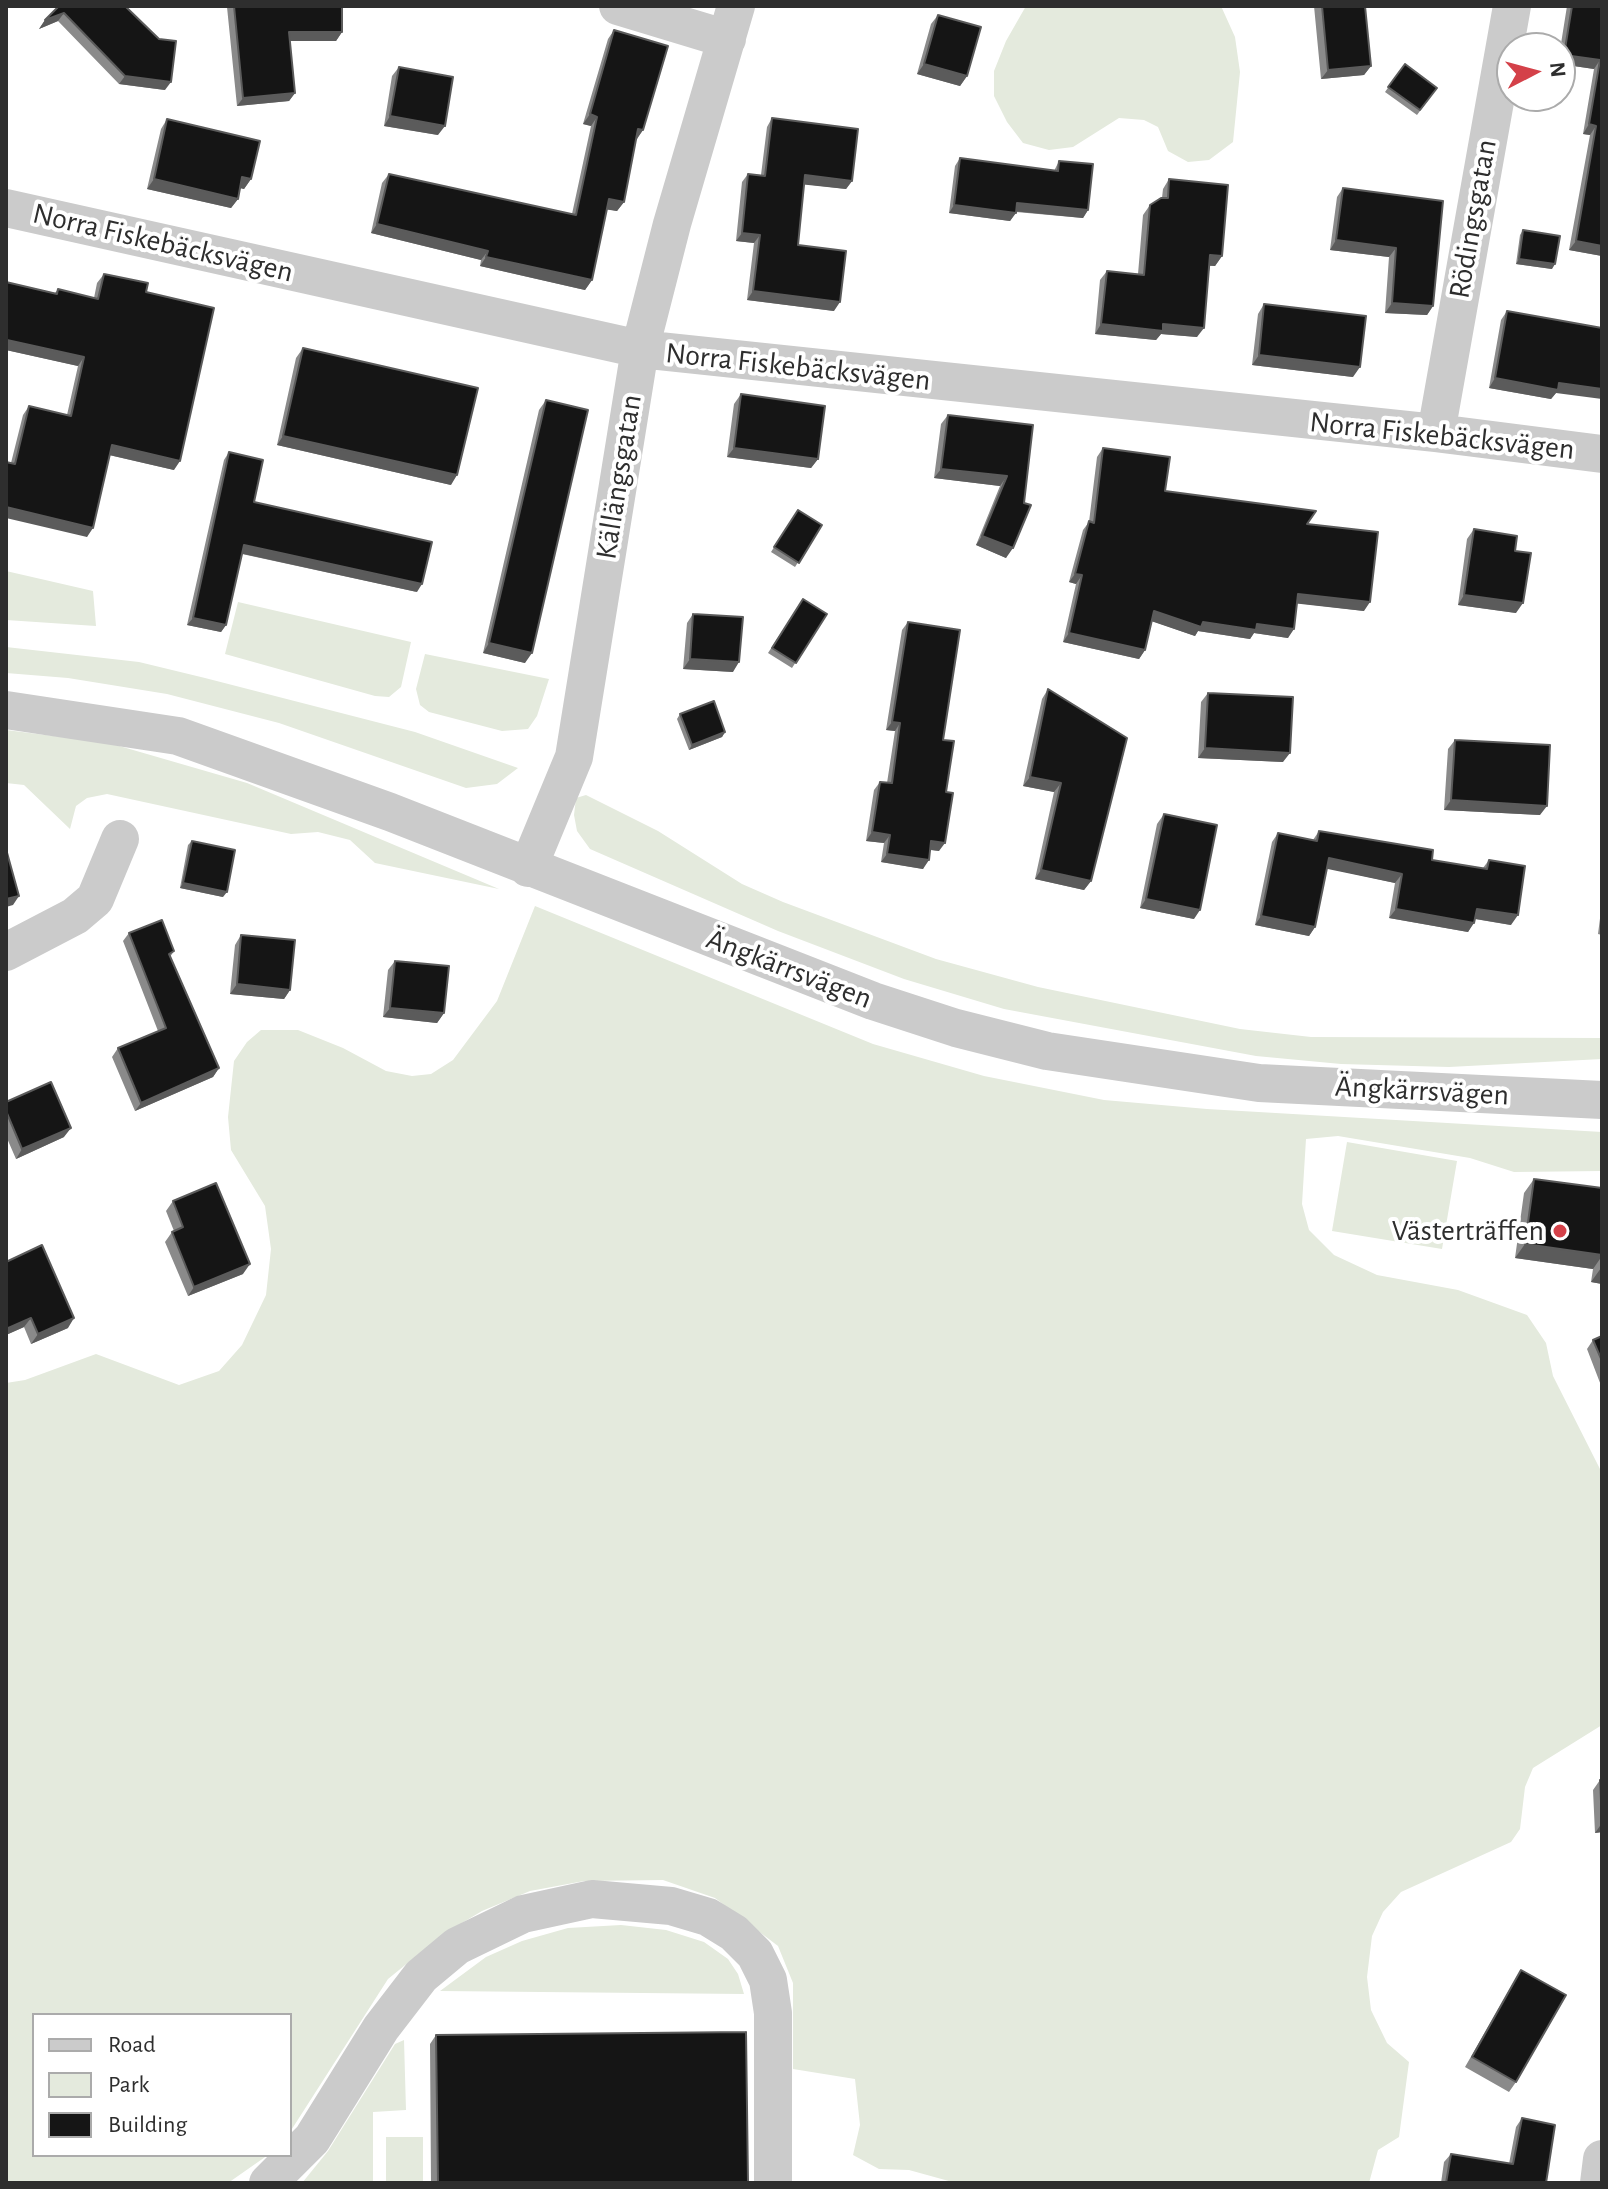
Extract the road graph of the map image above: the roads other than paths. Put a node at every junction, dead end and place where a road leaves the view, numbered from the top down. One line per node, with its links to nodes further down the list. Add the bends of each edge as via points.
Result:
1 (618, 6): 3 (street, Källängsgatan)
2 (1512, 6): 6 (street, Rödingsgatan)
3 (731, 22): 5 (street, Källängsgatan)
4 (6, 208): 5 (street, Norra Fiskebäcksvägen)
5 (640, 349): 6 (street, Norra Fiskebäcksvägen); 10 (street, Källängsgatan, via 574,757)
6 (1436, 433): 7 (street, Norra Fiskebäcksvägen)
7 (1602, 454)
8 (6, 710): 10 (street, Ängkärrsvägen, via 178,736 349,796)
9 (120, 839): 11 (street, via 95,899 75,916)
10 (528, 868): 12 (street, Ängkärrsvägen, via 873,1001 1047,1051 1259,1083)
11 (6, 952)
12 (1602, 1100)
13 (1602, 2159): 16 (street)
14 (268, 2183): 15 (street, via 312,2139 381,2028 421,1976 457,1946 523,1914 592,1899 671,1906 708,1917 755,1954 768,1980 773,2013)
15 (773, 2183)
16 (1599, 2183)

